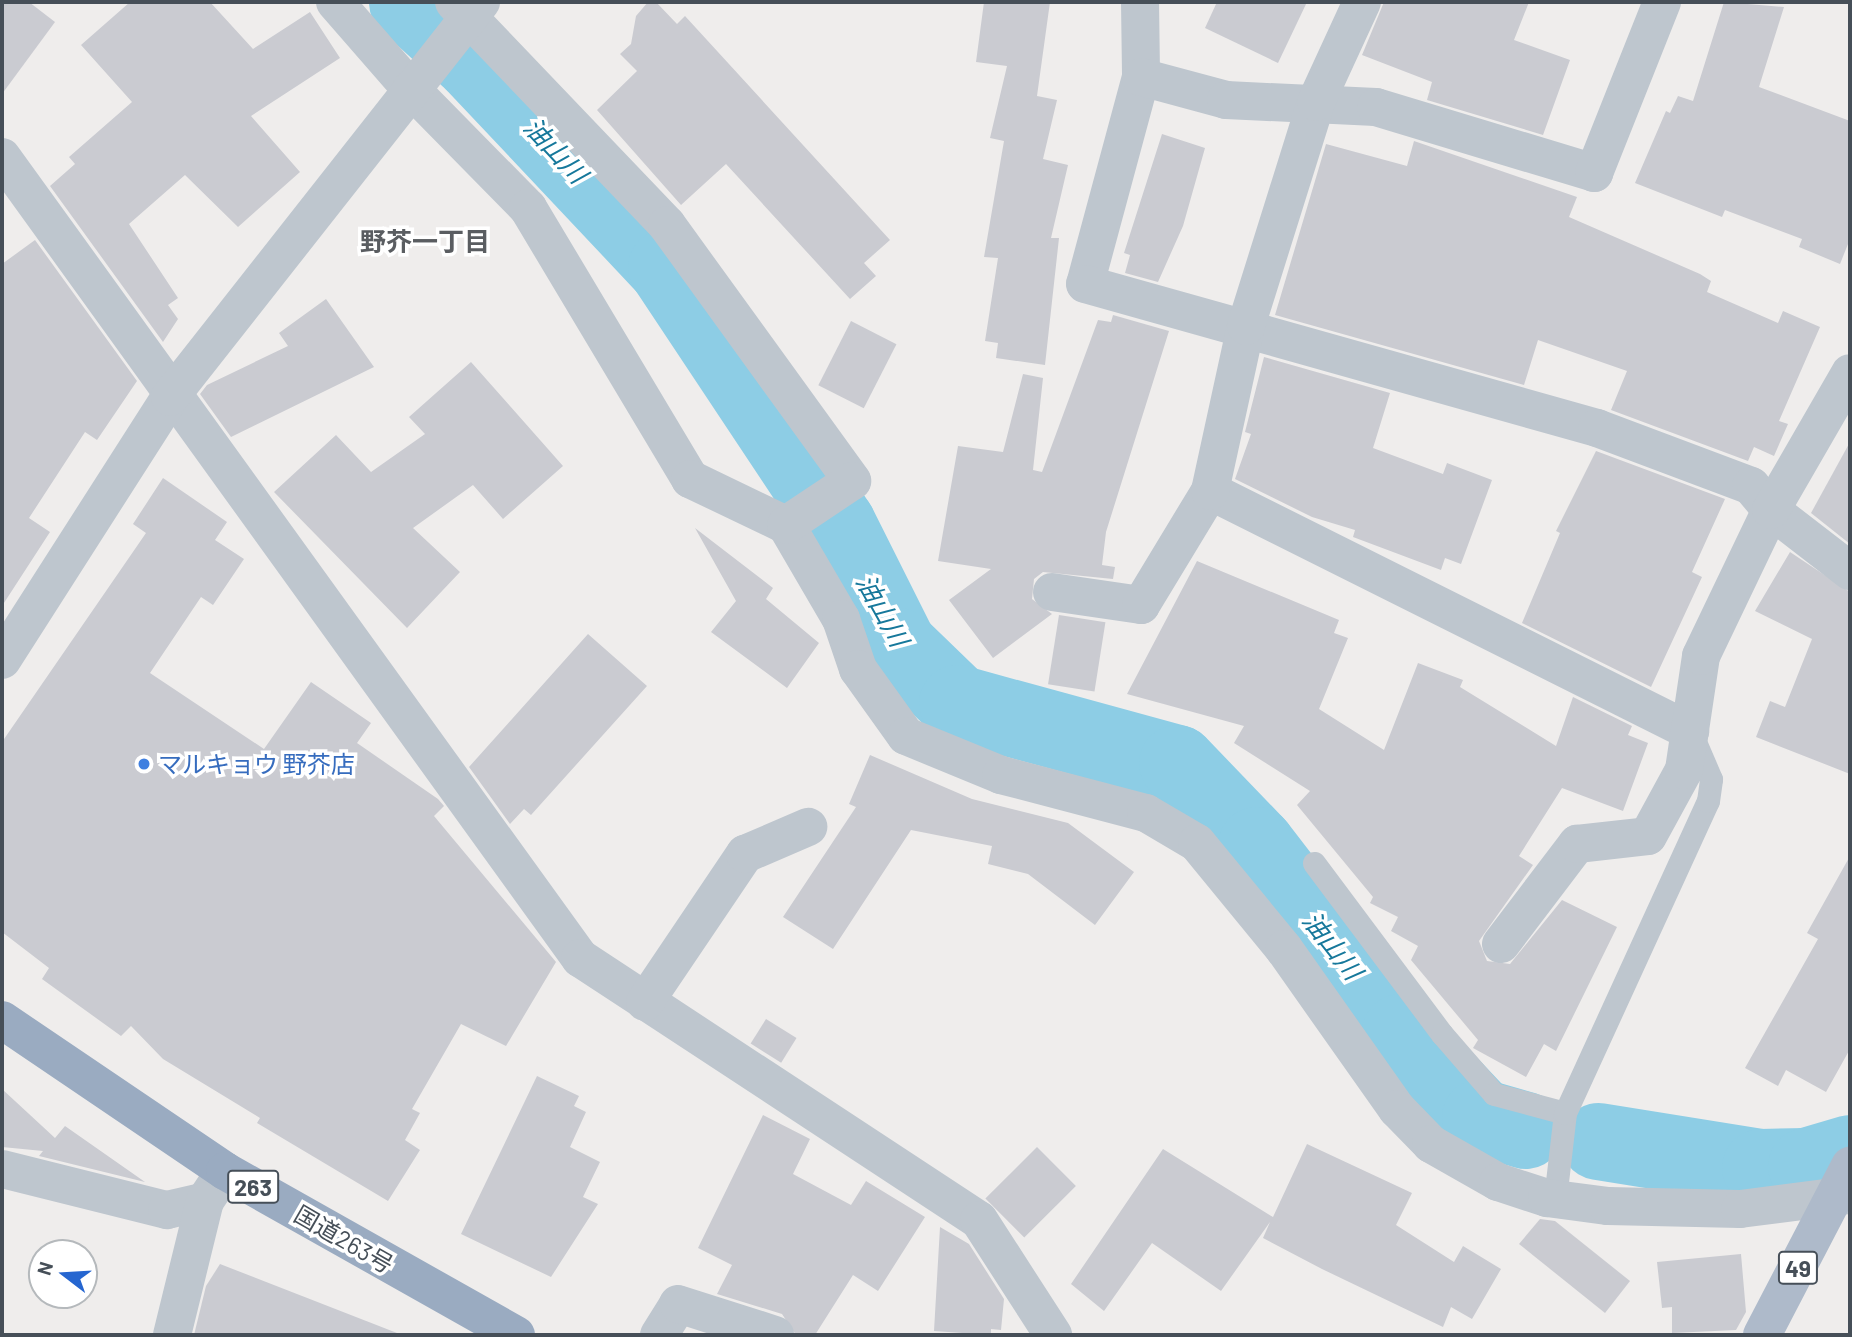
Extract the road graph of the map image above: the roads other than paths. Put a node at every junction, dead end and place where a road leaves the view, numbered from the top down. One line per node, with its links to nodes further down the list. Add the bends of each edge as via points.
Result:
1 (335, 2): 7 (street)
2 (1140, 2): 6 (street)
3 (1362, 2): 8 (street)
4 (1662, 2): 8 (street, via 1594,173 1376,107)
5 (468, 6): 7 (street); 15 (street, via 667,225 852,481)
6 (1140, 77): 8 (street, via 1226,100); 10 (street, via 1085,284)
7 (411, 89): 12 (street); 15 (street, via 528,208 690,479)
8 (1316, 102): 10 (street)
9 (2, 158): 12 (street)
10 (1246, 326): 13 (street); 14 (street, via 1597,428 1751,486)
11 (1850, 373): 14 (street)
12 (170, 397): 18 (street); 23 (street, via 580,958)
13 (1210, 491): 17 (street, via 1141,605); 19 (street)
14 (1771, 510): 16 (street); 19 (street, via 1700,656)
15 (786, 525): 30 (street, via 841,619 858,669 906,736 1001,775 1146,813 1197,844 1284,948 1397,1109 1431,1144 1498,1182)
16 (1850, 571)
17 (1052, 592)
18 (2, 660)
19 (1690, 731): 22 (street, via 1684,770 1648,836 1577,844); 25 (lane, via 1711,779 1708,801)
20 (808, 827): 23 (street, via 745,854)
21 (1314, 863): 25 (lane, via 1442,1034 1494,1094)
22 (1501, 944)
23 (645, 1002): 35 (street, via 979,1220)
24 (2, 1020): 28 (highway, 国道263号 / 263)
25 (1565, 1113): 30 (lane)
26 (1850, 1166): 29 (main road, 49)
27 (2, 1169): 28 (street, via 167,1210)
28 (215, 1186): 31 (street); 32 (highway, 国道263号 / 263)
29 (1842, 1198): 30 (street, via 1740,1209); 36 (main road, 49)
30 (1555, 1199)
31 (172, 1335)
32 (516, 1335)
33 (659, 1335): 34 (street, via 678,1304)
34 (775, 1335)
35 (1053, 1335)
36 (1762, 1335)

